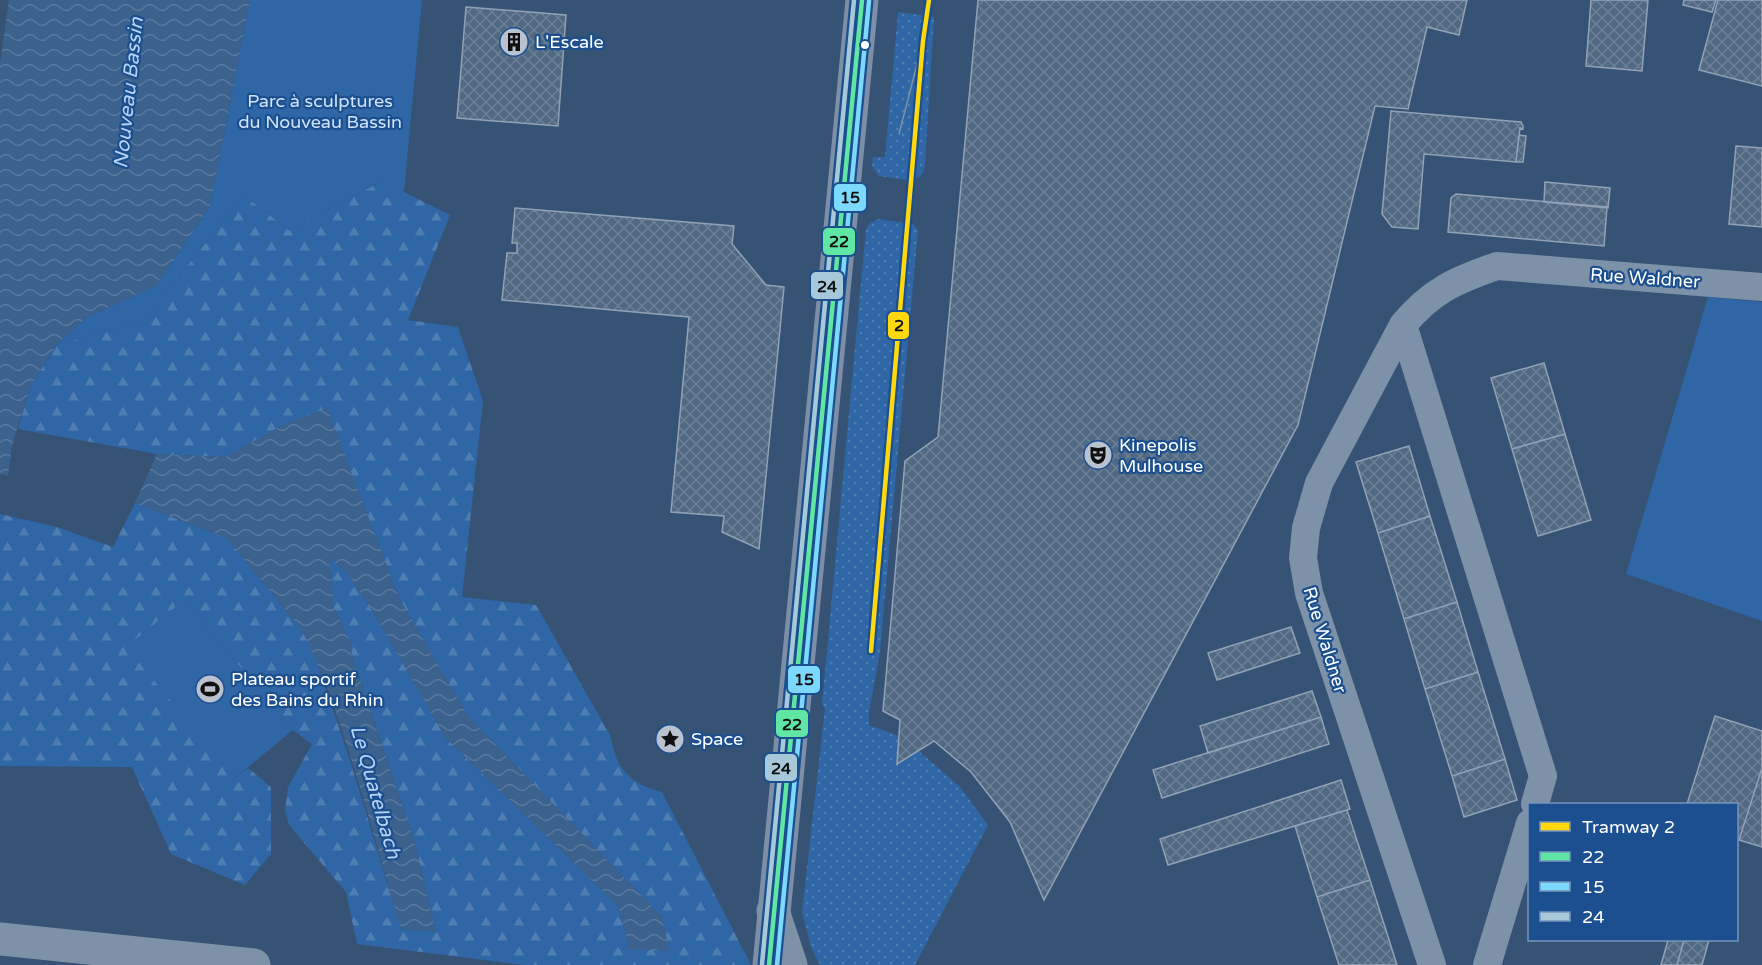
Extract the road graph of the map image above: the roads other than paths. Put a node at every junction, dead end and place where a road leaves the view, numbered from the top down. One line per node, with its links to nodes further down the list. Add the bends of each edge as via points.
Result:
1 (862, 0): 6 (main road)
2 (1762, 287): 3 (street, Rue Waldner, via 1497,266 1461,278 1420,303)
3 (1403, 325): 4 (street, via 1543,776); 11 (street, Rue Waldner, via 1319,483 1306,528 1303,558 1309,593)
4 (1535, 803)
5 (1528, 830): 12 (street)
6 (773, 911): 9 (main road); 10 (highway)
7 (0, 939): 8 (highway)
8 (254, 965)
9 (769, 965)
10 (791, 965)
11 (1432, 965)
12 (1487, 965)

